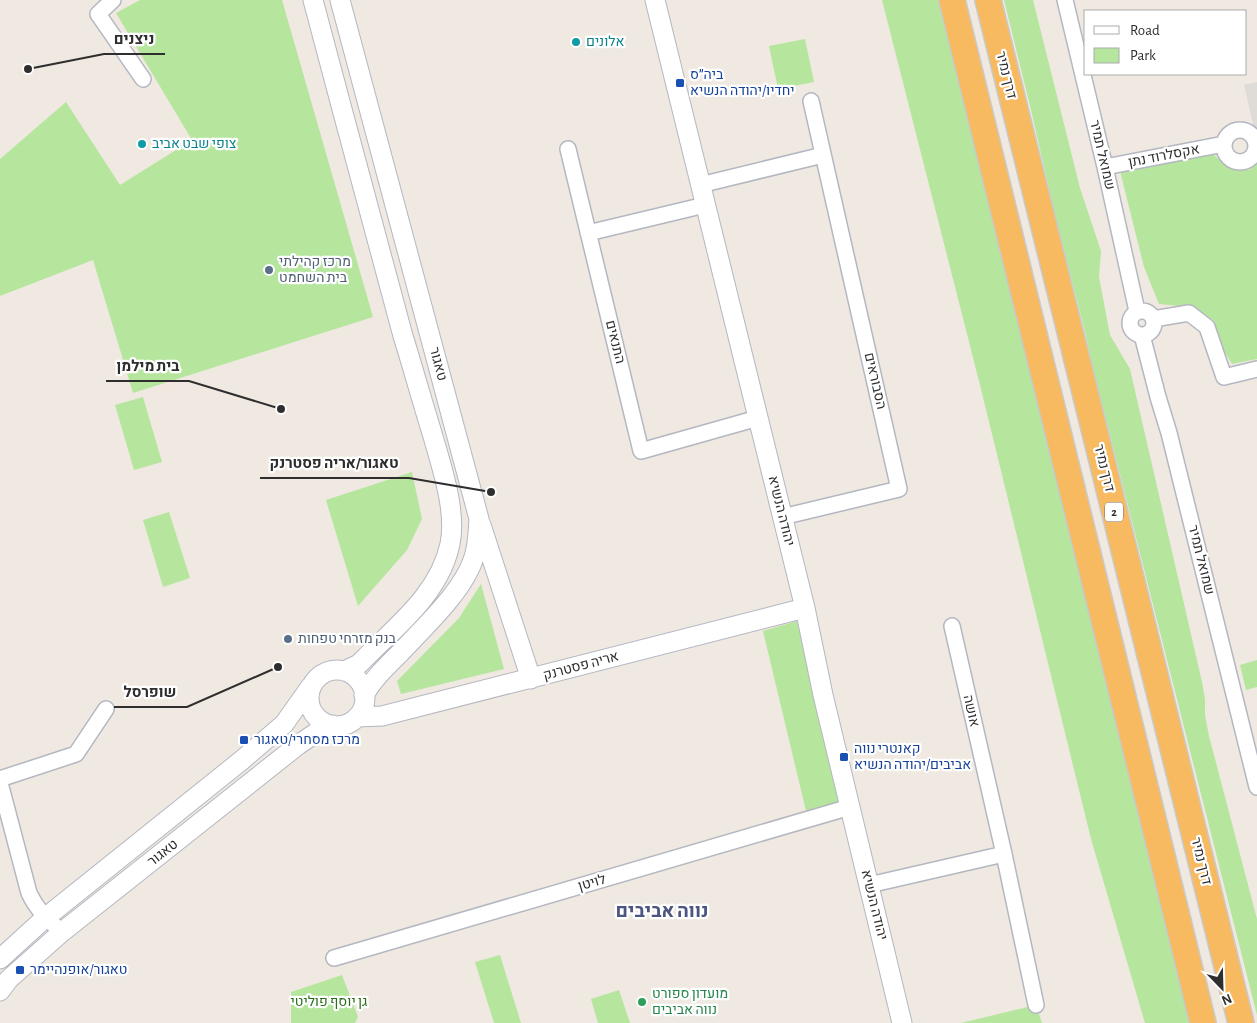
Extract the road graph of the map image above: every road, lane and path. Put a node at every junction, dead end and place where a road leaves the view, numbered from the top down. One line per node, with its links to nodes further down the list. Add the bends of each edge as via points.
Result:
1 (113, 0): 8 (street, via 98,14)
2 (313, 0): 27 (street, טאגור, via 451,506 451,543 433,587 359,664)
3 (340, 0): 24 (street, טאגור)
4 (654, 0): 15 (street, יהודה הנשיא)
5 (952, 0): 47 (highway)
6 (988, 0): 48 (highway, דרך נמיר / 2)
7 (1065, 0): 14 (street, שמואל תמיר)
8 (143, 80)
9 (811, 101): 13 (street, הסבוראים)
10 (1256, 138): 11 (street, via 1247,131 1237,130 1228,135); 11 (street, via 1254,154 1240,162 1226,154)
11 (1224, 144): 14 (street, אקסלרוד נתן)
12 (568, 150): 17 (street, התנאים)
13 (823, 154): 15 (street); 23 (street, הסבוראים, via 900,489)
14 (1105, 167): 18 (street, שמואל תמיר)
15 (700, 185): 16 (street, יהודה הנשיא)
16 (705, 205): 17 (street); 22 (street, יהודה הנשיא)
17 (588, 233): 22 (street, התנאים, via 641,451)
18 (1136, 311): 19 (street, via 1149,312); 20 (street, via 1130,317 1130,325 1134,332)
19 (1154, 319): 20 (street, via 1152,330); 21 (street, via 1189,313 1207,327 1224,377)
20 (1142, 335): 36 (street, שמואל תמיר)
21 (1257, 369)
22 (758, 418): 23 (street, יהודה הנשיא)
23 (782, 517): 25 (street, יהודה הנשיא)
24 (479, 519): 28 (street); 30 (street, טאגור, via 474,557 465,577 435,616 375,678)
25 (804, 608): 28 (street, אריה פסטרנק); 37 (street, יהודה הנשיא)
26 (952, 626): 38 (street, אושה)
27 (344, 671): 29 (street, via 322,674); 30 (street, via 358,680)
28 (531, 679): 32 (street, אריה פסטרנק, via 382,716)
29 (312, 686): 33 (street, via 309,695 313,711 325,723); 40 (street, טאגור, via 284,724)
30 (364, 695): 32 (street)
31 (106, 709): 34 (street, via 76,754)
32 (357, 717): 33 (street, via 342,725)
33 (334, 725): 41 (street, טאגור, via 298,744)
34 (0, 779)
35 (0, 783): 40 (street, via 29,893)
36 (1257, 786)
37 (850, 807): 39 (street, יהודה הנשיא); 42 (street, לויטן)
38 (1004, 854): 39 (street); 45 (street, אושה)
39 (869, 885): 46 (street, יהודה הנשיא)
40 (45, 918): 41 (street); 43 (street, טאגור)
41 (62, 932): 44 (street, טאגור)
42 (334, 958)
43 (0, 959)
44 (0, 991)
45 (1036, 1005)
46 (902, 1023)
47 (1204, 1023)
48 (1241, 1023)

